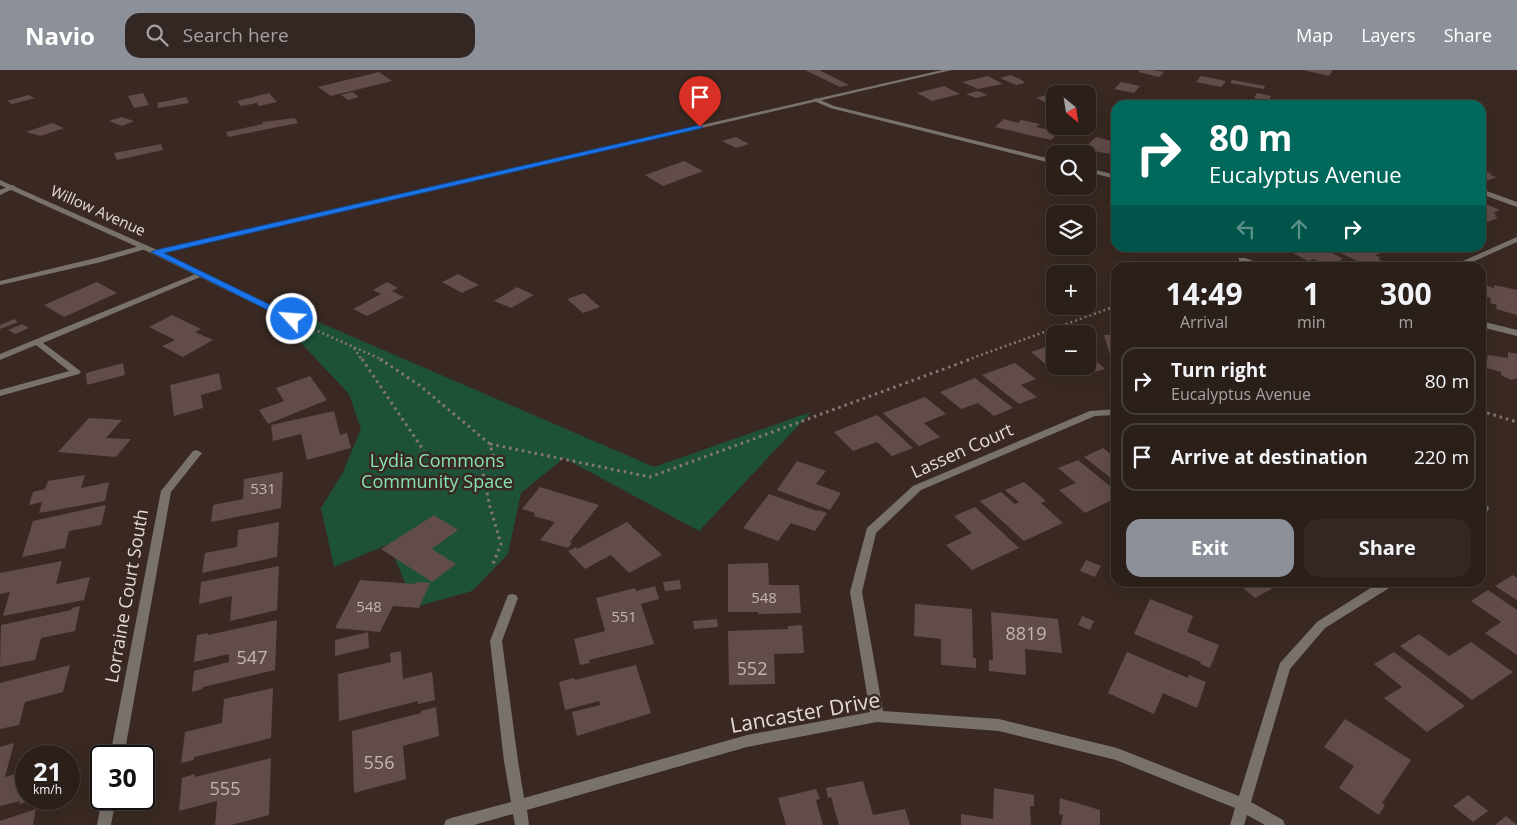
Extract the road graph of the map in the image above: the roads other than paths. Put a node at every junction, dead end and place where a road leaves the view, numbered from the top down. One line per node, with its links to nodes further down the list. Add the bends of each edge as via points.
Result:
1 (949, 70): 2 (street)
2 (816, 100): 3 (street, via 832,107); 13 (street)
3 (1046, 160)
4 (1096, 172): 5 (street)
5 (1111, 176)
6 (0, 182): 7 (street, Willow Avenue)
7 (13, 187): 8 (street); 12 (street, Willow Avenue)
8 (0, 192)
9 (1486, 193): 10 (street)
10 (1517, 205)
11 (1517, 239): 16 (street)
12 (143, 246): 13 (street, Willow Avenue); 18 (street)
13 (156, 252): 17 (street, Willow Avenue)
14 (1242, 260): 15 (street)
15 (1249, 262)
16 (1465, 262)
17 (202, 275): 19 (street, Willow Avenue); 22 (street)
18 (0, 283)
19 (292, 319)
20 (1486, 325): 21 (street)
21 (1517, 333)
22 (37, 342): 23 (street); 24 (street, via 76,372)
23 (0, 357)
24 (0, 393)
25 (1111, 412): 29 (street, Lassen Court, via 1093,413 917,488 871,531 856,592)
26 (197, 453): 30 (street, Lorraine Court South, via 166,491)
27 (1382, 587): 31 (street, via 1321,625 1284,667)
28 (512, 598): 32 (street, via 496,640)
29 (878, 716): 31 (street, Lancaster Drive, via 999,725 1117,754); 32 (street, Lancaster Drive, via 747,741)
30 (119, 745)
31 (1242, 804): 37 (street); 38 (street, Lancaster Drive)
32 (519, 806): 35 (street, Lancaster Drive); 36 (street)
33 (107, 810): 34 (street)
34 (104, 825)
35 (451, 825)
36 (522, 825)
37 (1237, 825)
38 (1278, 825)

